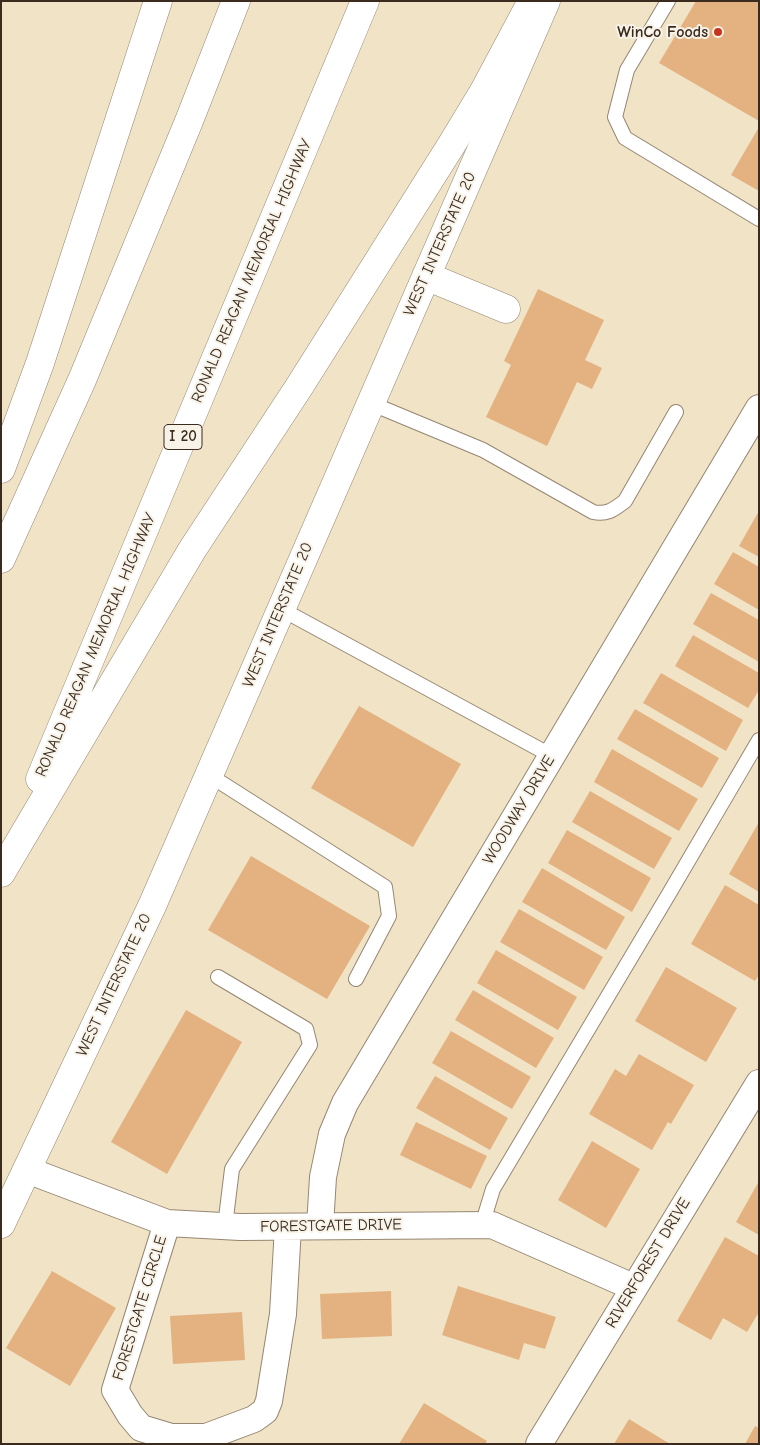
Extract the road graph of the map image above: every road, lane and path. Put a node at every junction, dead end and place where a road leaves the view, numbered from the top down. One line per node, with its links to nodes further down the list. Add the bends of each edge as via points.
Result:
1 (158, 1): 13 (main road, via 40,363)
2 (236, 1): 14 (main road, via 82,380)
3 (365, 1): 19 (main road, RONALD REAGAN MEMORIAL HIGHWAY / I 20)
4 (532, 1): 19 (main road, via 452,144 192,550)
5 (546, 1): 8 (main road, WEST INTERSTATE 20)
6 (668, 1): 7 (lane, via 627,70 615,117 625,138)
7 (759, 219)
8 (426, 276): 9 (main road); 10 (main road, WEST INTERSTATE 20)
9 (506, 309)
10 (370, 403): 12 (lane, via 483,450 593,512 602,514 625,501); 15 (main road, WEST INTERSTATE 20)
11 (759, 408): 17 (street, WOODWAY DRIVE)
12 (676, 412)
13 (1, 469)
14 (1, 559)
15 (281, 608): 17 (lane); 18 (main road, WEST INTERSTATE 20)
16 (759, 740): 26 (lane, via 493,1189)
17 (552, 756): 28 (street, WOODWAY DRIVE, via 345,1103 332,1134 323,1177)
18 (209, 775): 21 (lane, via 385,887 388,916); 23 (main road, WEST INTERSTATE 20, via 152,906)
19 (1, 873)
20 (218, 977): 27 (lane, via 306,1029 310,1045 232,1169)
21 (356, 979)
22 (759, 1084): 30 (street, RIVERFOREST DRIVE)
23 (27, 1170): 24 (street, FORESTGATE DRIVE); 25 (main road, WEST INTERSTATE 20)
24 (166, 1223): 27 (street, FORESTGATE DRIVE); 29 (street, FORESTGATE CIRCLE, via 115,1390 141,1428 171,1437 206,1437 254,1419 265,1411 283,1314)
25 (1, 1224)
26 (482, 1225): 28 (street, FORESTGATE DRIVE); 30 (street, FORESTGATE DRIVE, via 492,1225)
27 (225, 1226): 29 (street, FORESTGATE DRIVE)
28 (320, 1226): 29 (street, FORESTGATE DRIVE)
29 (288, 1227)
30 (633, 1287): 31 (street, RIVERFOREST DRIVE)
31 (539, 1444)

